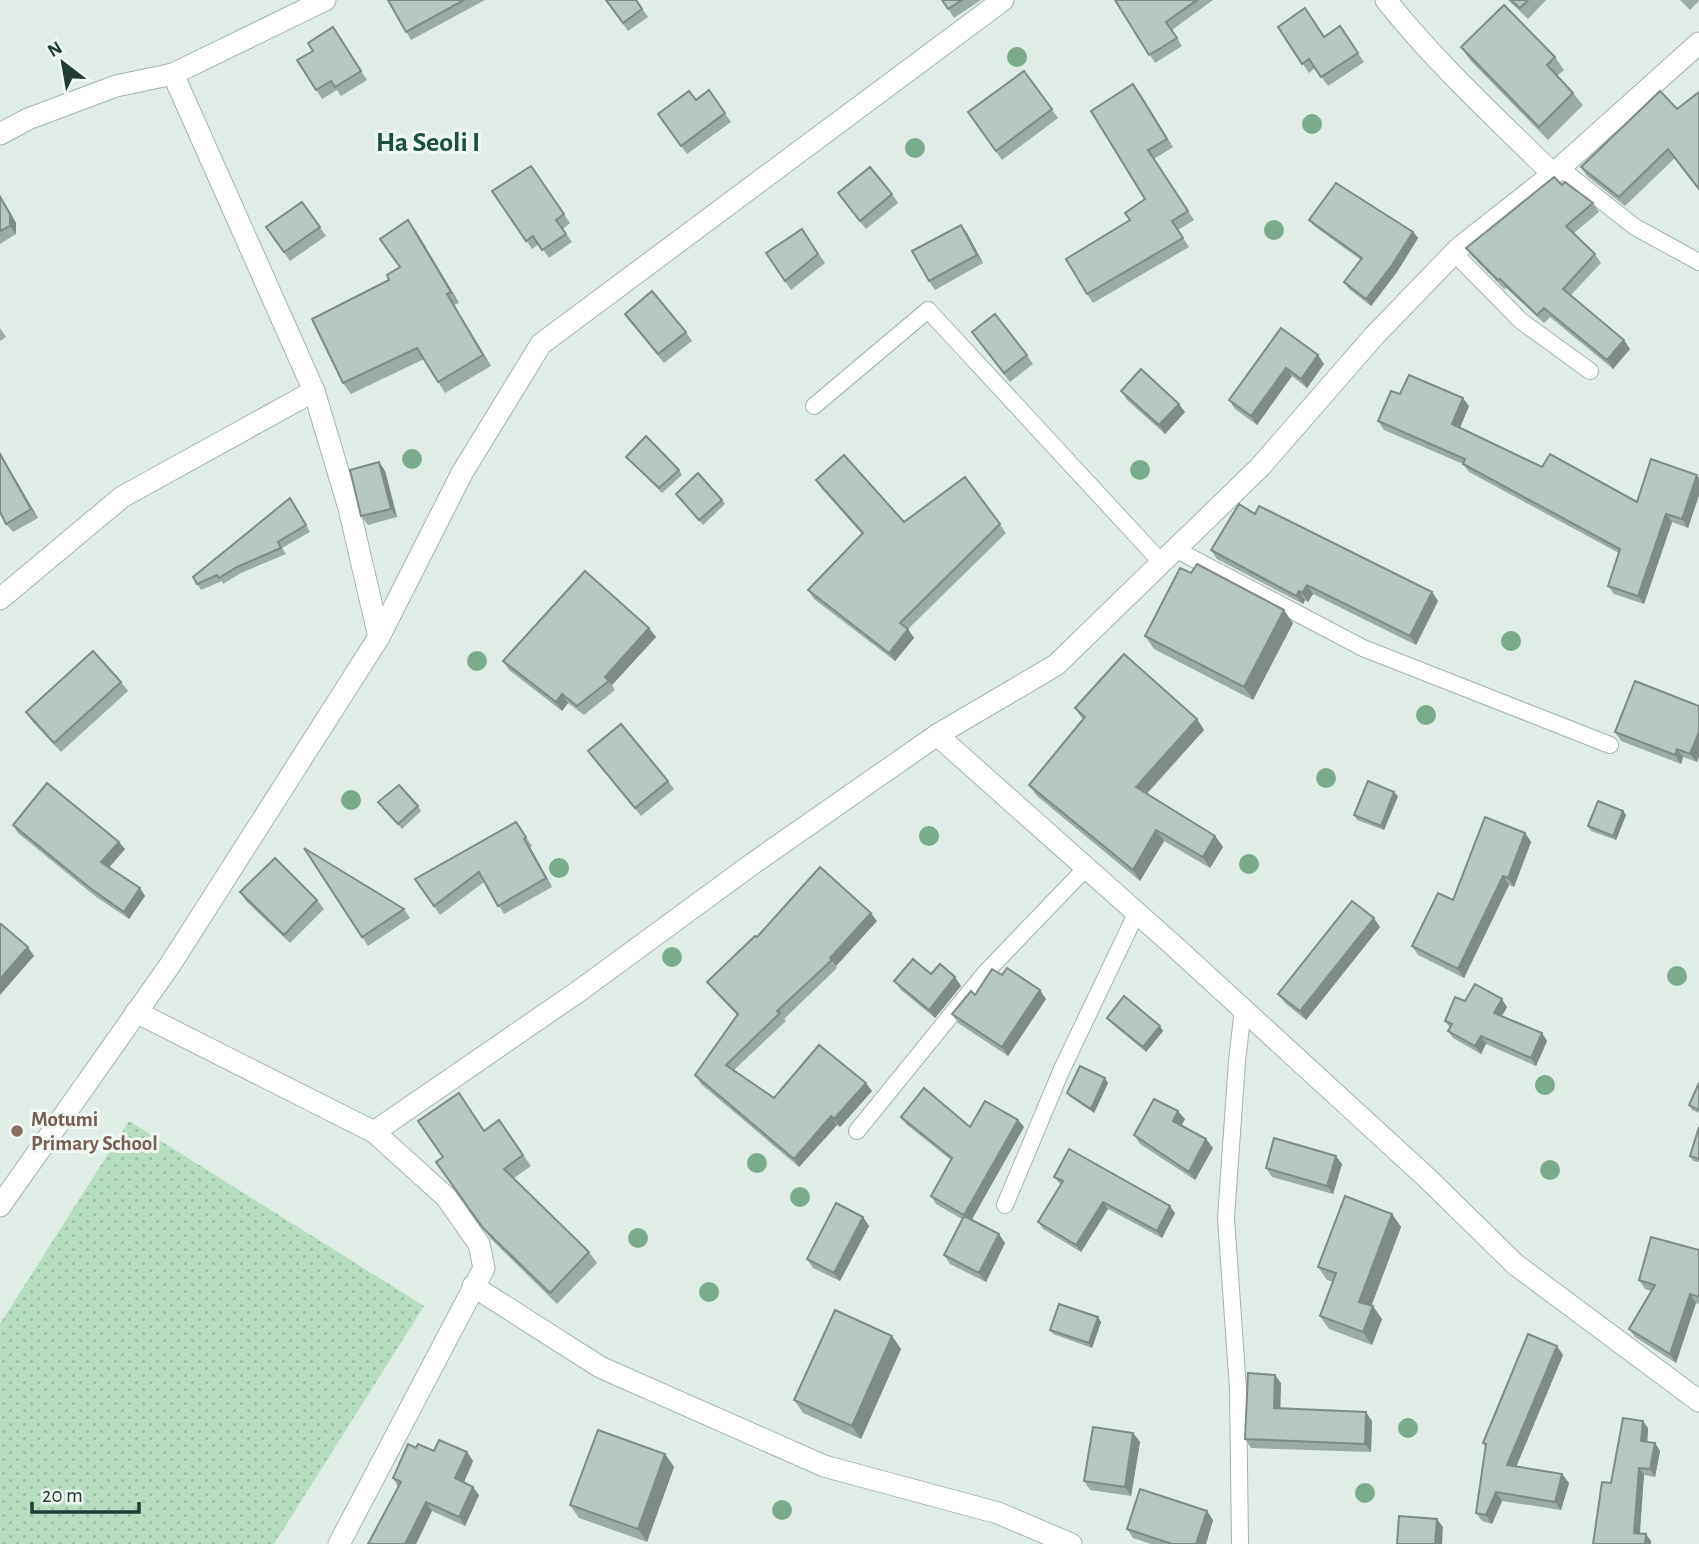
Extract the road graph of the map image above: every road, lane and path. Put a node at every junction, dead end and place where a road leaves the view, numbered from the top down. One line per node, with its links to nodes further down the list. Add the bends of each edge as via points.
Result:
1 (325, 0): 5 (street)
2 (1003, 0): 15 (street, via 541,344 463,473)
3 (1386, 0): 7 (street, via 1462,83)
4 (1699, 43): 7 (street)
5 (173, 74): 6 (street, via 116,86); 11 (street)
6 (0, 134)
7 (1556, 171): 8 (street); 9 (lane, via 1635,227)
8 (1454, 253): 10 (lane, via 1521,321); 13 (street, via 1374,336 1260,467)
9 (1699, 262)
10 (1590, 371)
11 (314, 391): 14 (street, via 122,497); 15 (street, via 349,508)
12 (814, 406): 13 (lane, via 928,310)
13 (1168, 556): 16 (street, via 1056,665); 17 (lane, via 1363,648)
14 (0, 599)
15 (379, 637): 21 (street)
16 (937, 735): 18 (street); 23 (street, via 579,992)
17 (1610, 745)
18 (1086, 868): 19 (street); 22 (lane, via 986,972)
19 (1137, 912): 20 (street); 24 (lane, via 1067,1058)
20 (1243, 1009): 27 (street, via 1516,1265); 30 (lane, via 1226,1218 1238,1389)
21 (136, 1012): 23 (street); 25 (street)
22 (857, 1131)
23 (374, 1132): 26 (street, via 446,1197 479,1244 484,1268)
24 (1005, 1205)
25 (0, 1206)
26 (473, 1286): 28 (street); 29 (street, via 600,1367 811,1460 999,1513)
27 (1699, 1401)
28 (339, 1544)
29 (1071, 1544)
30 (1240, 1544)

